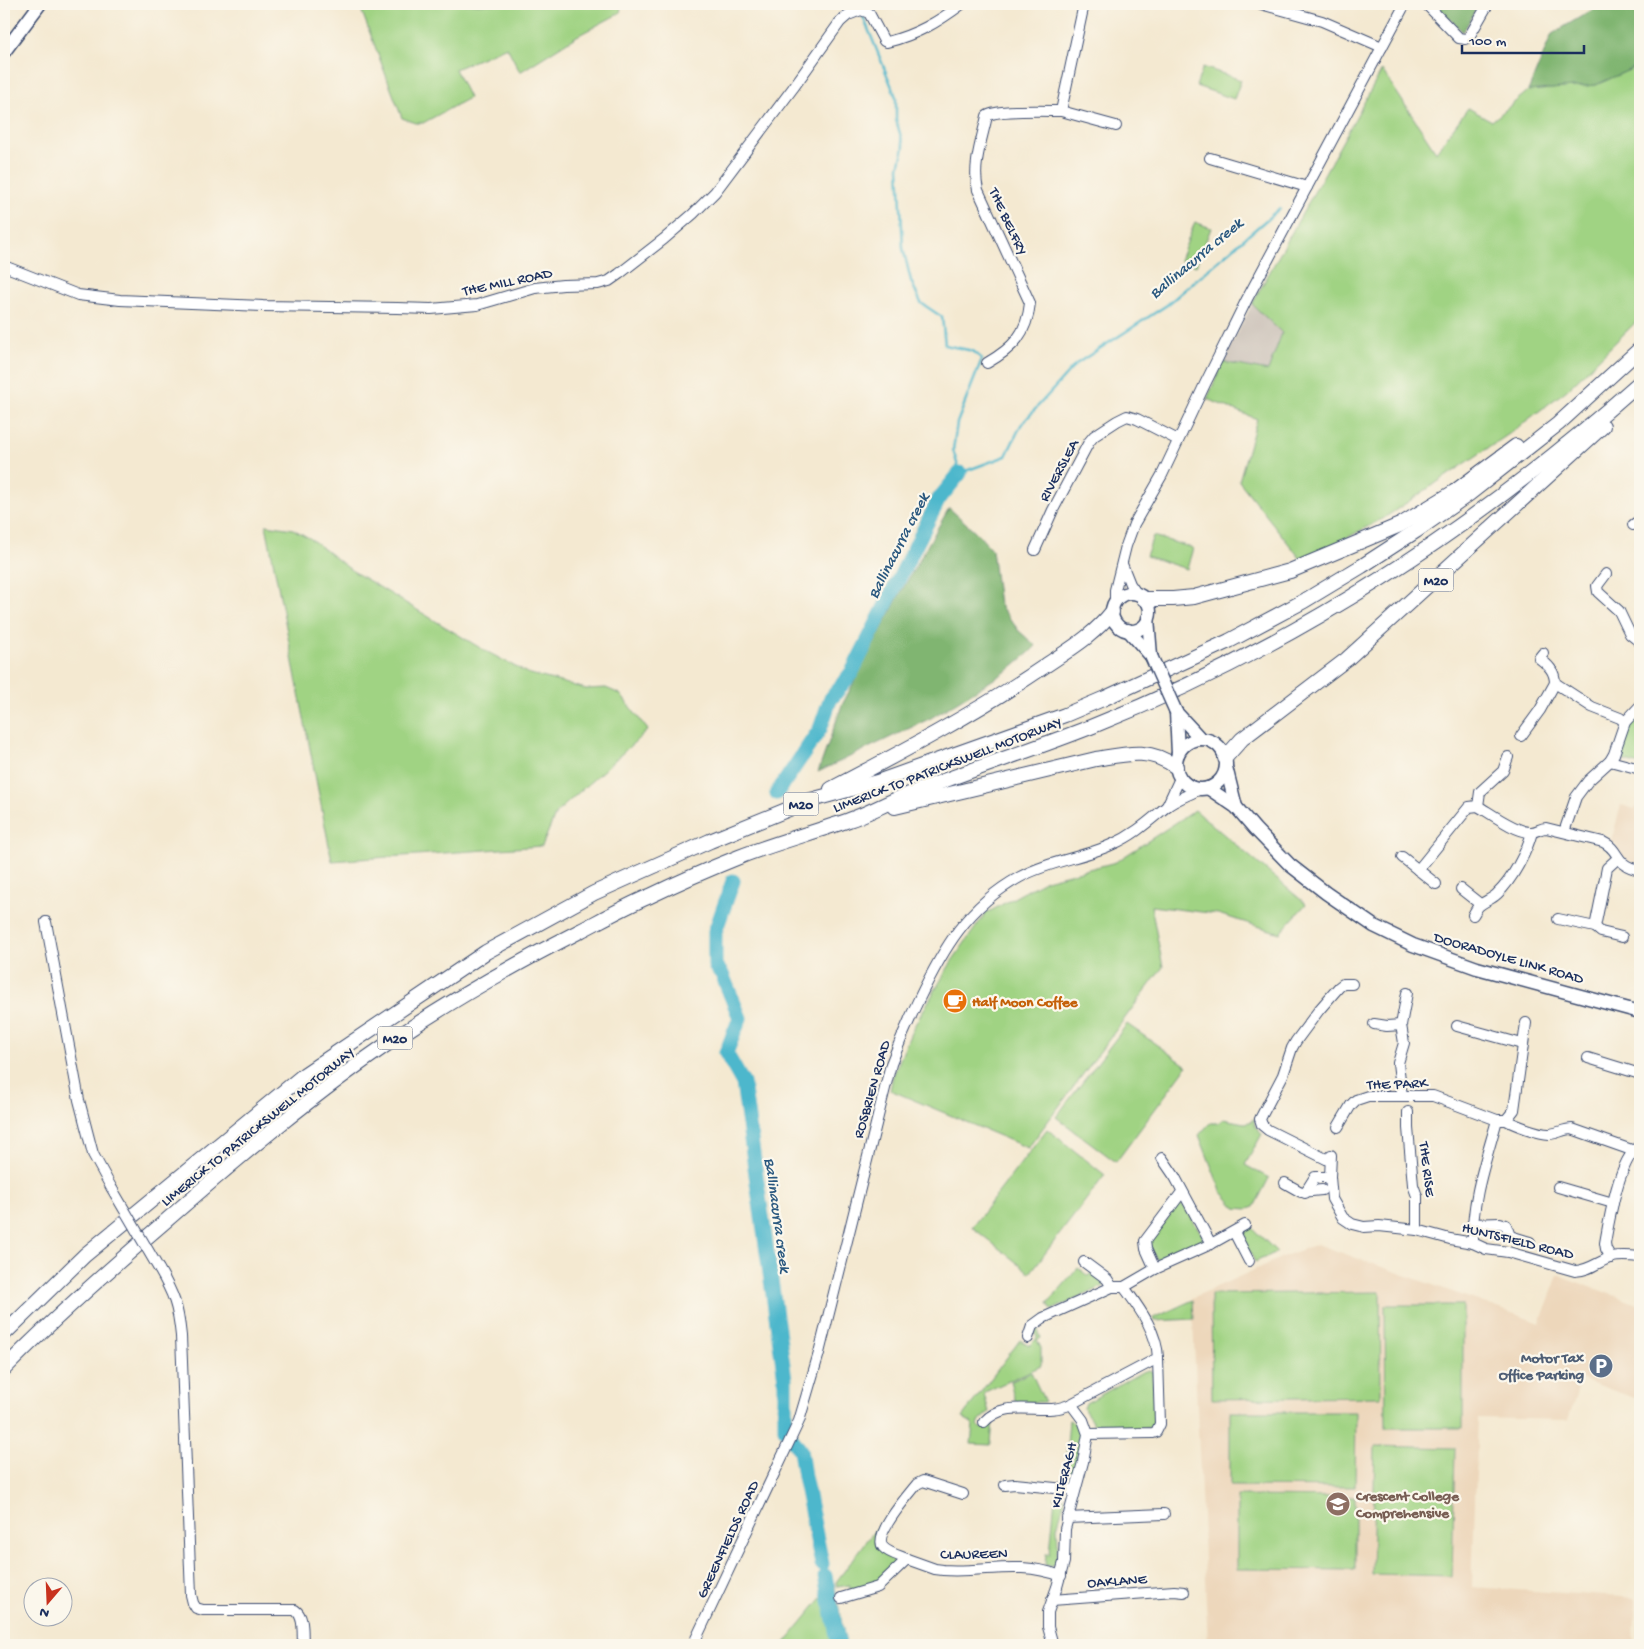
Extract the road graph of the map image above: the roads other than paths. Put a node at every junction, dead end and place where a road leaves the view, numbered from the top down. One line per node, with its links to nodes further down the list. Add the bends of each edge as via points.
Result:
1 (40, 4): 10 (main road)
2 (962, 4): 15 (street, THE MILL ROAD, via 924,29 887,42 869,13 861,10 840,22 715,192 664,239 609,281 535,288 477,305 431,308 263,306 78,295)
3 (1084, 4): 11 (street)
4 (1261, 4): 8 (street)
5 (1405, 4): 9 (street)
6 (1426, 4): 7 (street, via 1462,39 1469,37)
7 (1488, 4)
8 (1273, 5): 9 (street, via 1322,21)
9 (1382, 47): 14 (street)
10 (4, 52)
11 (1061, 111): 12 (street, THE BELFRY); 18 (street, THE BELFRY, via 991,113 987,116 975,180 1030,303 1029,317 1017,340)
12 (1116, 126)
13 (1210, 158): 14 (street)
14 (1307, 187): 21 (street)
15 (4, 266)
16 (1640, 345): 25 (highway, via 1500,458 1454,492 1400,524 1281,574 1194,597)
17 (1640, 350): 44 (highway, LIMERICK TO PATRICKSWELL MOTORWAY / M20, via 1558,424 1469,494 1362,566 1267,621 1065,715 877,782)
18 (987, 363)
19 (1640, 382): 48 (highway, LIMERICK TO PATRICKSWELL MOTORWAY / M20, via 1555,455 1487,507 1370,586 1282,637 1095,725 902,797)
20 (1640, 392): 40 (highway, M20, via 1347,660 1242,740)
21 (1178, 440): 22 (street, RIVERSLEA, via 1127,416 1094,436 1071,475); 23 (street, via 1134,524)
22 (1035, 550)
23 (1122, 564): 25 (street, via 1130,584); 26 (street)
24 (1606, 574): 29 (street, via 1597,586 1598,592 1619,611 1630,634)
25 (1140, 596): 26 (main road, via 1124,594); 27 (main road, via 1149,608)
26 (1113, 607): 28 (main road, via 1115,622); 44 (highway, M20, via 1091,635 1022,681 940,732)
27 (1148, 618): 28 (main road, via 1140,628); 31 (main road)
28 (1128, 630): 31 (main road)
29 (1640, 642)
30 (1543, 653): 32 (street, via 1539,658 1551,669)
31 (1151, 656): 34 (main road, bridge)
32 (1555, 683): 35 (street, via 1594,708); 36 (street)
33 (1640, 706): 35 (street)
34 (1176, 712): 37 (main road); 41 (main road)
35 (1625, 722): 39 (street)
36 (1521, 736)
37 (1201, 739): 40 (main road, via 1216,745 1222,751); 41 (main road, via 1187,743)
38 (1508, 757): 46 (street, via 1503,771 1480,792)
39 (1610, 761): 42 (street); 50 (street, via 1576,797)
40 (1225, 763): 43 (main road, via 1220,780); 47 (main road, DOORADOYLE LINK ROAD)
41 (1178, 766): 43 (main road, via 1185,784); 45 (street, ROSBRIEN ROAD); 48 (highway, M20, via 1144,753 1096,759)
42 (1640, 769)
43 (1204, 789): 45 (street, ROSBRIEN ROAD); 47 (main road, DOORADOYLE LINK ROAD)
44 (811, 800): 100 (highway, LIMERICK TO PATRICKSWELL MOTORWAY / M20, via 594,893 486,952 305,1074 85,1255)
45 (1167, 806): 107 (street, ROSBRIEN ROAD, via 1139,830 1112,845 1046,866 1001,888 957,930 946,947 902,1034 891,1064 819,1353 804,1405)
46 (1478, 806): 49 (street, via 1511,826); 53 (street, via 1469,807)
47 (1236, 807): 65 (main road, DOORADOYLE LINK ROAD, via 1290,865 1374,926 1413,945 1477,968)
48 (856, 818): 103 (highway, LIMERICK TO PATRICKSWELL MOTORWAY / M20, via 741,856 647,896 537,953 392,1040 314,1097 201,1190 64,1310)
49 (1532, 832): 50 (street, via 1542,828); 57 (street, via 1520,862 1497,894)
50 (1564, 832): 52 (street, via 1609,844)
51 (1402, 857): 53 (street)
52 (1618, 858): 54 (street); 61 (street, via 1607,868)
53 (1418, 870): 55 (street)
54 (1640, 870)
55 (1436, 884)
56 (1461, 889): 57 (street)
57 (1480, 904): 58 (street)
58 (1473, 915)
59 (1558, 920): 61 (street)
60 (46, 922): 118 (street, bridge, via 79,1100 93,1154 176,1302 181,1336 193,1603 202,1610 295,1610 302,1619)
61 (1595, 927): 62 (street, via 1601,932)
62 (1622, 937)
63 (1352, 984): 79 (street, via 1339,987 1296,1041 1283,1076 1260,1119 1268,1130 1330,1158)
64 (1407, 993): 68 (street)
65 (1640, 1012)
66 (1526, 1022): 70 (street)
67 (1374, 1024): 68 (street)
68 (1400, 1025): 73 (street, via 1404,1043 1398,1062)
69 (1457, 1026): 70 (street)
70 (1522, 1044): 75 (street, via 1514,1110)
71 (1588, 1058): 72 (street)
72 (1640, 1074)
73 (1402, 1096): 75 (street, THE PARK, via 1433,1096); 76 (street, THE PARK, via 1368,1096 1356,1100)
74 (1408, 1112): 88 (street, THE RISE, via 1413,1185 1418,1196)
75 (1502, 1120): 77 (street, THE PARK, via 1549,1134 1572,1129); 86 (street, via 1478,1194)
76 (1338, 1127)
77 (1638, 1150): 85 (street, via 1626,1161)
78 (1162, 1158): 83 (street)
79 (1330, 1177): 84 (street, via 1315,1176); 88 (street, HUNTSFIELD ROAD, via 1332,1199 1347,1222)
80 (1285, 1183): 84 (street)
81 (1558, 1187): 85 (street)
82 (1322, 1190): 84 (street)
83 (1182, 1192): 92 (street); 97 (street, via 1145,1241)
84 (1305, 1193)
85 (1613, 1203): 94 (street, via 1605,1243)
86 (1472, 1224): 90 (street, via 1500,1223 1506,1226 1510,1236); 91 (street)
87 (1245, 1225): 89 (street)
88 (1417, 1230): 91 (street, HUNTSFIELD ROAD)
89 (1234, 1232): 92 (street); 95 (street)
90 (1530, 1242)
91 (1473, 1243): 94 (street, HUNTSFIELD ROAD, via 1574,1271)
92 (1211, 1244): 97 (street)
93 (1640, 1257): 94 (street, HUNTSFIELD ROAD)
94 (1610, 1258)
95 (1249, 1261)
96 (1084, 1262): 98 (street, via 1107,1279)
97 (1155, 1268): 99 (street)
98 (1112, 1287): 99 (street); 101 (street, via 1043,1318 1032,1326)
99 (1124, 1287): 102 (street, via 1150,1326)
100 (4, 1334)
101 (1028, 1338)
102 (1158, 1358): 104 (street); 106 (street, via 1160,1424 1156,1432)
103 (4, 1369)
104 (1071, 1404): 105 (street, via 1051,1409 1006,1410 991,1414); 106 (street, KILTERAGH, via 1083,1420)
105 (984, 1422)
106 (1088, 1434): 109 (street, KILTERAGH)
107 (787, 1446): 119 (street, GREENFIELDS ROAD)
108 (1004, 1485): 109 (street)
109 (1075, 1490): 112 (street, KILTERAGH)
110 (963, 1494): 113 (street, CLAUREEN, via 923,1481 917,1484 885,1528 880,1542 891,1552)
111 (1164, 1514): 112 (street)
112 (1067, 1518): 114 (street, KILTERAGH)
113 (908, 1559): 114 (street, CLAUREEN, via 943,1570 1033,1568); 116 (street, via 878,1587)
114 (1061, 1576): 117 (street, KILTERAGH)
115 (1184, 1592): 117 (street, OAKLANE)
116 (841, 1598)
117 (1052, 1600): 120 (street, KILTERAGH, via 1048,1621)
118 (303, 1645)
119 (693, 1645)
120 (1052, 1645)

